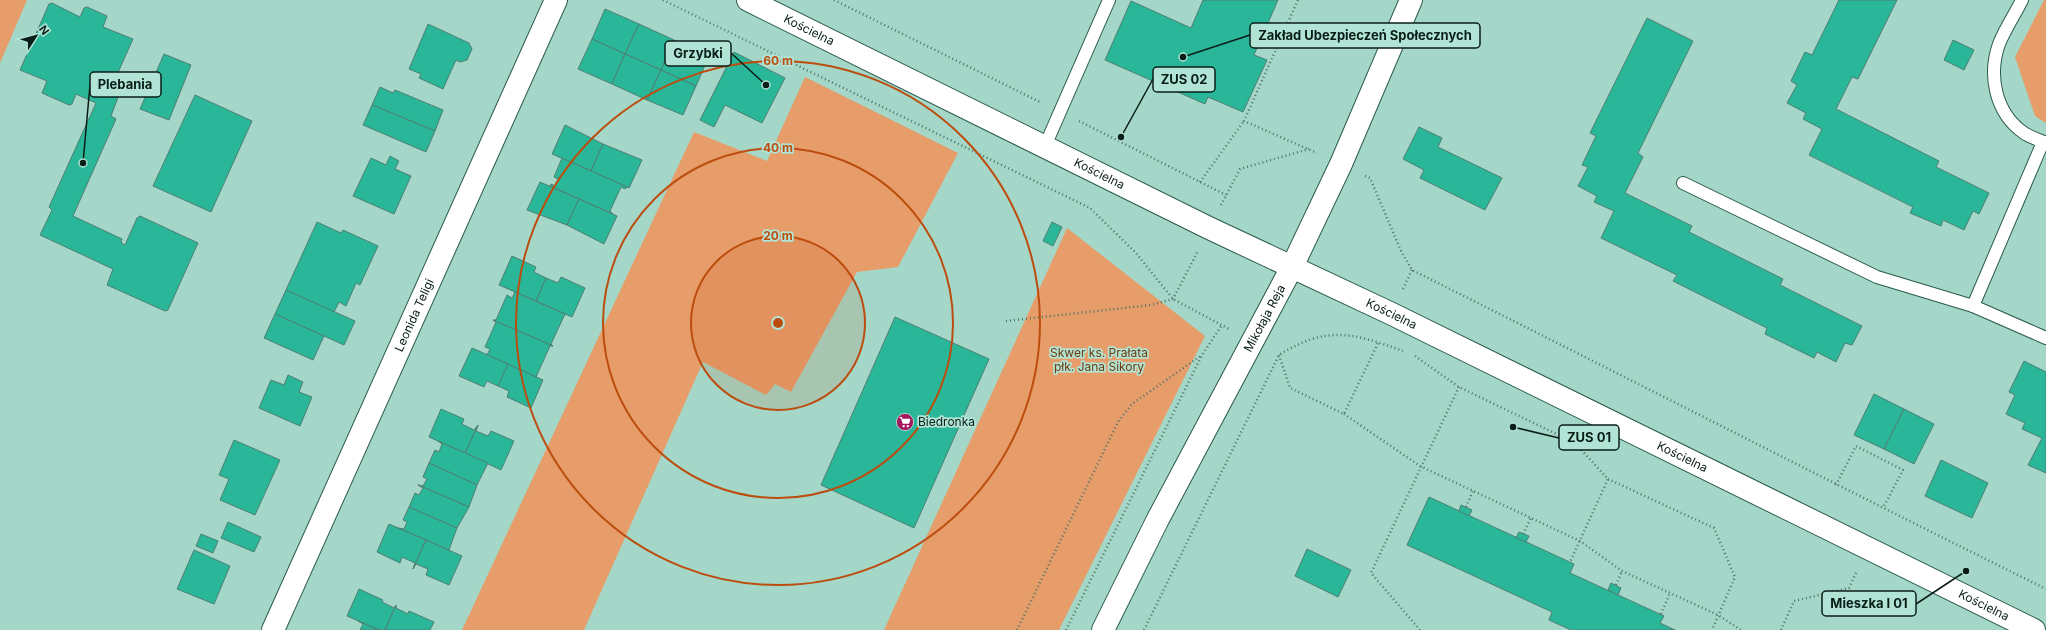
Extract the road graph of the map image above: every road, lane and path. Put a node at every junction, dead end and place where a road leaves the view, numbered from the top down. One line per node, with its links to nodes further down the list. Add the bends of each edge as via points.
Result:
1 (556, 0): 48 (street, Leonida Teligi)
2 (663, 0): 21 (path, via 1090,208 1136,253)
3 (748, 0): 12 (street, Kościelna)
4 (834, 0): 9 (path)
5 (1109, 0): 9 (lane)
6 (1298, 0): 10 (path)
7 (1411, 0): 18 (street, Mikołaja Reja, via 1341,164)
8 (2022, 0): 11 (lane, via 1999,45 1993,78 1997,97 2006,115 2023,133)
9 (1060, 112): 12 (lane); 15 (path)
10 (1244, 121): 13 (path); 15 (path)
11 (2045, 143): 22 (lane)
12 (1045, 146): 18 (street, Kościelna)
13 (1321, 154)
14 (1363, 175): 19 (path, via 1370,178 1401,251)
15 (1200, 182): 17 (path)
16 (1683, 183): 22 (lane, via 1877,277)
17 (1226, 195)
18 (1292, 267): 39 (street, Kościelna); 51 (street, Mikołaja Reja, via 1158,519)
19 (1412, 270): 20 (path); 32 (path)
20 (1403, 290)
21 (1173, 299): 23 (path, via 1151,305); 26 (path, via 1222,325)
22 (1973, 306): 24 (lane)
23 (1006, 322)
24 (2046, 338)
25 (1378, 342): 27 (path, via 1348,334 1326,335 1298,343); 28 (path, via 1410,354); 29 (path)
26 (1202, 355): 49 (path, via 1132,404 1118,422); 50 (path)
27 (1279, 355): 29 (path, via 1290,388); 52 (path)
28 (1459, 387): 30 (path); 31 (path, via 1575,442)
29 (1344, 414): 30 (path)
30 (1420, 466): 33 (path); 53 (path, via 1371,573)
31 (1608, 479): 38 (path); 46 (path, via 1714,528 1735,577)
32 (1836, 485): 35 (path); 35 (path, via 1856,446 1903,470)
33 (1474, 491): 34 (path); 36 (path)
34 (1466, 507)
35 (1883, 508): 43 (path)
36 (1531, 518): 37 (path); 38 (path)
37 (1524, 534)
38 (1580, 541): 40 (path); 41 (path)
39 (1867, 548): 47 (street, Kościelna); 56 (path, via 1849,588 1794,601)
40 (1570, 562)
41 (1622, 571): 42 (path); 44 (path)
42 (1616, 585)
43 (2046, 589)
44 (1670, 593): 45 (path); 46 (path)
45 (1661, 614)
46 (1718, 615): 54 (path); 55 (path)
47 (2026, 628)
48 (273, 630)
49 (1017, 630)
50 (1066, 630)
51 (1103, 630)
52 (1144, 630)
53 (1420, 630)
54 (1712, 630)
55 (1741, 630)
56 (1781, 630)

